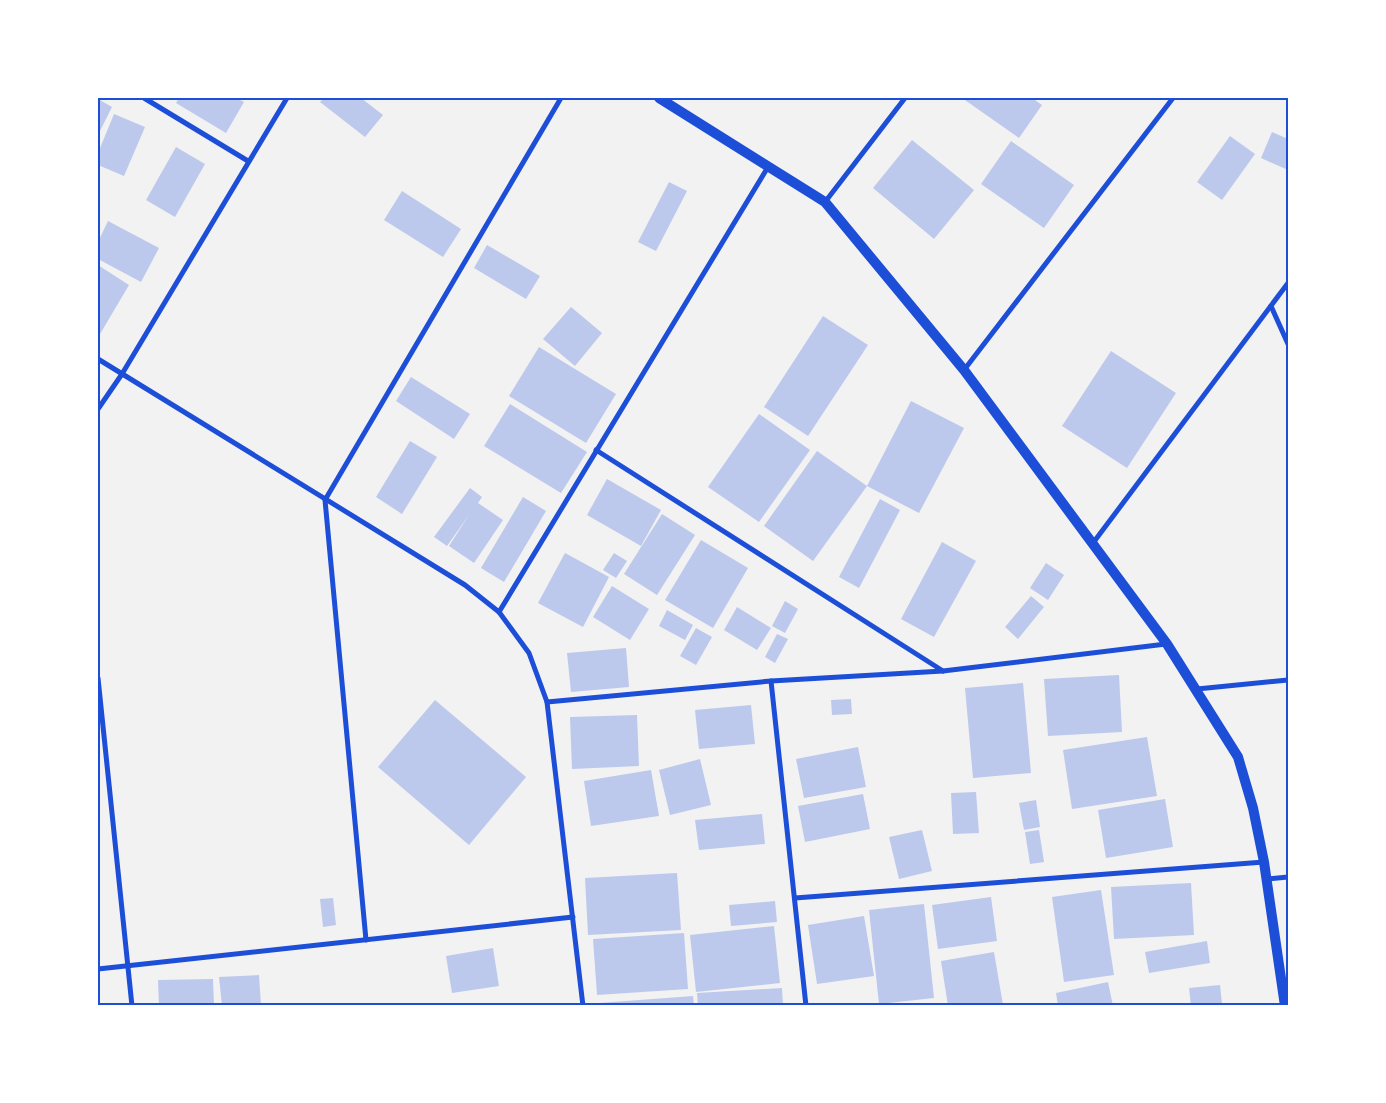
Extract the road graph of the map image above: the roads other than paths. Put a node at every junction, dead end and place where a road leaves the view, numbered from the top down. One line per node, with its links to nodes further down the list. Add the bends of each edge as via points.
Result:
1 (144, 98): 7 (street)
2 (287, 98): 7 (street)
3 (561, 98): 18 (street)
4 (659, 98): 8 (main road)
5 (905, 98): 9 (street)
6 (1173, 98): 14 (street)
7 (248, 161): 15 (street)
8 (768, 166): 9 (main road); 17 (street)
9 (825, 202): 14 (main road)
10 (1288, 283): 11 (street)
11 (1271, 306): 12 (street); 19 (street)
12 (1288, 344)
13 (98, 359): 15 (street)
14 (964, 370): 19 (main road)
15 (122, 374): 16 (street); 18 (street)
16 (98, 409)
17 (596, 450): 20 (street); 22 (street)
18 (325, 500): 20 (street, via 464,585); 33 (street)
19 (1093, 544): 21 (main road)
20 (499, 612): 27 (street, via 530,653)
21 (1167, 644): 22 (street); 26 (main road)
22 (943, 672): 25 (street)
23 (98, 678): 34 (street)
24 (1288, 680): 26 (street)
25 (771, 681): 27 (street); 31 (street)
26 (1197, 689): 28 (main road, via 1238,757)
27 (547, 702): 32 (street)
28 (1264, 862): 30 (main road); 31 (street)
29 (1288, 877): 30 (street)
30 (1266, 879): 39 (main road)
31 (795, 898): 38 (street)
32 (573, 917): 33 (street); 37 (street)
33 (366, 940): 34 (street)
34 (129, 966): 35 (street); 36 (street)
35 (98, 969)
36 (132, 1006)
37 (583, 1006)
38 (806, 1006)
39 (1285, 1006)

